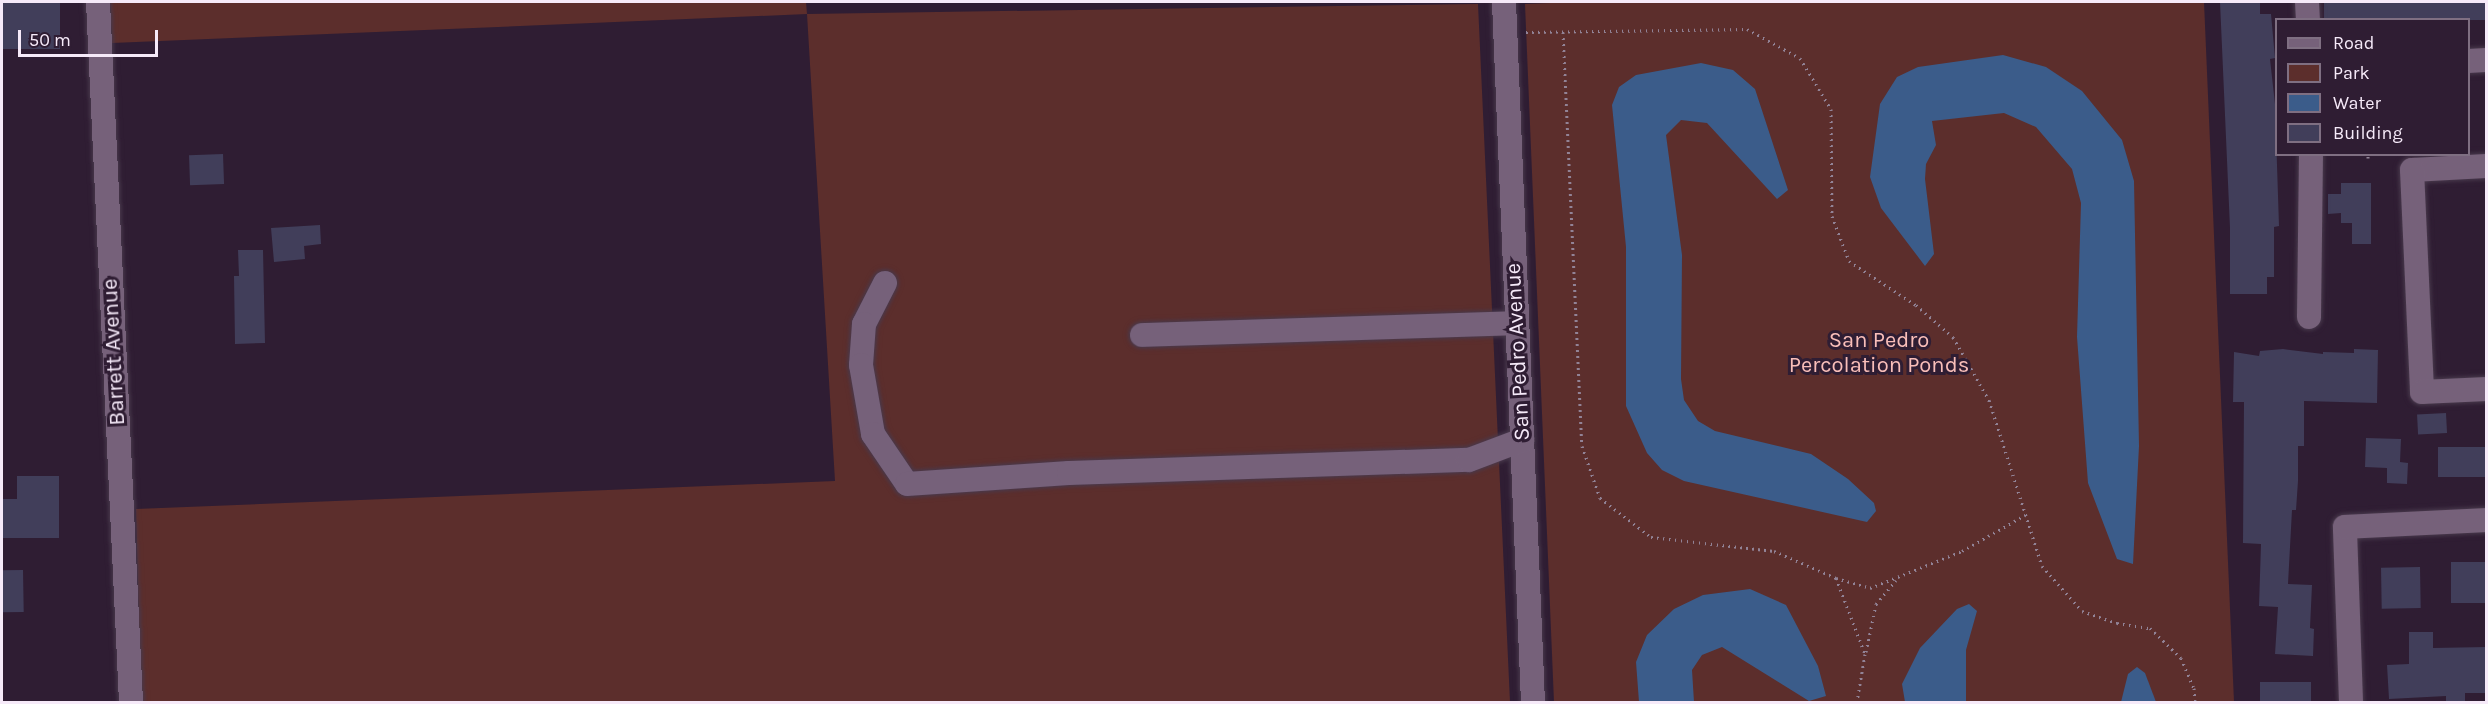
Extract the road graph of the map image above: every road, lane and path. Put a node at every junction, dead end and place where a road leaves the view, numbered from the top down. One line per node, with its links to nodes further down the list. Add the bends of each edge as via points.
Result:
1 (98, 2): 22 (street, Barrett Avenue)
2 (1504, 2): 6 (street, San Pedro Avenue)
3 (2307, 2): 4 (street)
4 (2308, 18)
5 (1563, 32): 6 (path); 17 (path, via 1747,29 1800,58 1831,109 1832,216 1849,261 1916,305 1953,337 1989,400); 19 (path, via 1582,446 1600,498 1651,537 1774,551)
6 (1504, 35): 13 (street, San Pedro Avenue)
7 (2487, 60): 8 (street)
8 (2470, 61)
9 (2311, 156): 12 (street)
10 (2487, 166): 15 (street, via 2412,170 2422,392)
11 (885, 283): 16 (street, via 864,324 861,365 873,434 908,484 1070,473 1469,460)
12 (2309, 317)
13 (1517, 323): 14 (street); 16 (street, San Pedro Avenue)
14 (1142, 335)
15 (2487, 389)
16 (1522, 440): 23 (street, San Pedro Avenue)
17 (2025, 515): 20 (path, via 1962,551); 25 (path, via 2042,566 2066,593 2082,610 2150,628 2181,658 2194,688)
18 (2487, 520): 26 (street, via 2345,527)
19 (1836, 578): 20 (path, via 1870,588); 21 (path)
20 (1898, 578): 21 (path, via 1876,604)
21 (1865, 654): 24 (path)
22 (130, 702)
23 (1533, 702)
24 (1857, 702)
25 (2195, 702)
26 (2351, 702)

